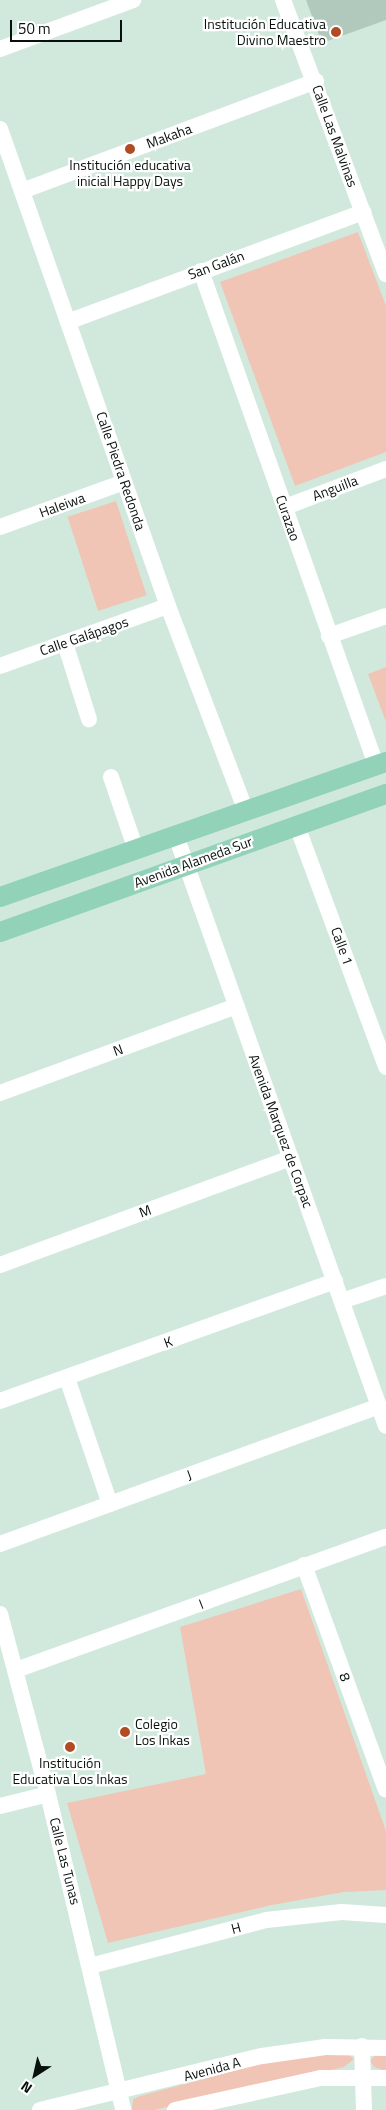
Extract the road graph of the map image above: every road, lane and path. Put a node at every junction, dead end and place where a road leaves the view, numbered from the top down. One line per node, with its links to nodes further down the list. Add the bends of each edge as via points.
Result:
1 (133, 0): 3 (street)
2 (282, 0): 4 (street, Calle Las Malvinas)
3 (0, 49)
4 (316, 81): 6 (street, Makaha); 7 (street, Calle Las Malvinas)
5 (0, 129): 6 (street, Calle Piedra Redonda)
6 (22, 191): 10 (street, Calle Piedra Redonda)
7 (363, 212): 8 (street, San Galán); 9 (street, Calle Las Malvinas)
8 (201, 270): 10 (street, San Galán); 13 (street, Curazao)
9 (386, 274)
10 (70, 321): 12 (street, Calle Piedra Redonda)
11 (386, 469): 13 (street, Anguilla)
12 (124, 482): 14 (street, Haleiwa); 15 (street, Calle Piedra Redonda)
13 (285, 507): 17 (street, Curazao)
14 (0, 527)
15 (168, 606): 18 (street, Calle Galápagos); 24 (street, Calle Piedra Redonda)
16 (386, 616): 17 (street)
17 (329, 636): 21 (street, Curazao)
18 (66, 642): 19 (street, Calle Galápagos); 20 (street)
19 (0, 666)
20 (89, 719)
21 (381, 764): 24 (main road)
22 (111, 778): 27 (street)
23 (386, 794): 25 (main road, Avenida Alameda Sur)
24 (246, 811): 26 (main road)
25 (297, 826): 28 (main road, Avenida Alameda Sur); 32 (street, Calle 1)
26 (176, 836): 27 (main road); 28 (street, Avenida Marquez de Corpac)
27 (136, 850): 29 (main road)
28 (186, 865): 30 (main road, Avenida Alameda Sur); 31 (street, Avenida Marquez de Corpac)
29 (0, 897)
30 (0, 932)
31 (237, 1006): 33 (street, N); 34 (street, Avenida Marquez de Corpac)
32 (386, 1066)
33 (0, 1093)
34 (291, 1158): 35 (street, M); 36 (street, Avenida Marquez de Corpac)
35 (0, 1265)
36 (335, 1281): 38 (street, Avenida Marquez de Corpac); 39 (street, K)
37 (386, 1286): 38 (street)
38 (342, 1301): 41 (street, Avenida Marquez de Corpac)
39 (67, 1378): 40 (street, K); 43 (street)
40 (0, 1401)
41 (379, 1406): 42 (street, Avenida Marquez de Corpac); 43 (street, J)
42 (386, 1426)
43 (110, 1504): 45 (street, J)
44 (386, 1537): 46 (street, I)
45 (0, 1544)
46 (304, 1565): 48 (street, I); 49 (street, 8)
47 (0, 1614): 48 (street, Calle Las Tunas)
48 (16, 1670): 50 (street, Calle Las Tunas)
49 (386, 1790)
50 (48, 1794): 51 (street); 53 (street, Calle Las Tunas)
51 (0, 1806)
52 (386, 1915): 53 (street, H, via 342,1912 266,1920)
53 (90, 1966): 58 (street, Calle Las Tunas)
54 (362, 2046): 55 (street, Avenida A); 56 (street); 58 (street, Avenida A, via 325,2047 262,2056)
55 (386, 2048)
56 (363, 2077): 57 (street); 61 (street, via 313,2079); 62 (street)
57 (386, 2078)
58 (119, 2093): 59 (street, Avenida A); 60 (street, Calle Las Tunas)
59 (40, 2110)
60 (123, 2110)
61 (175, 2110)
62 (364, 2110)

